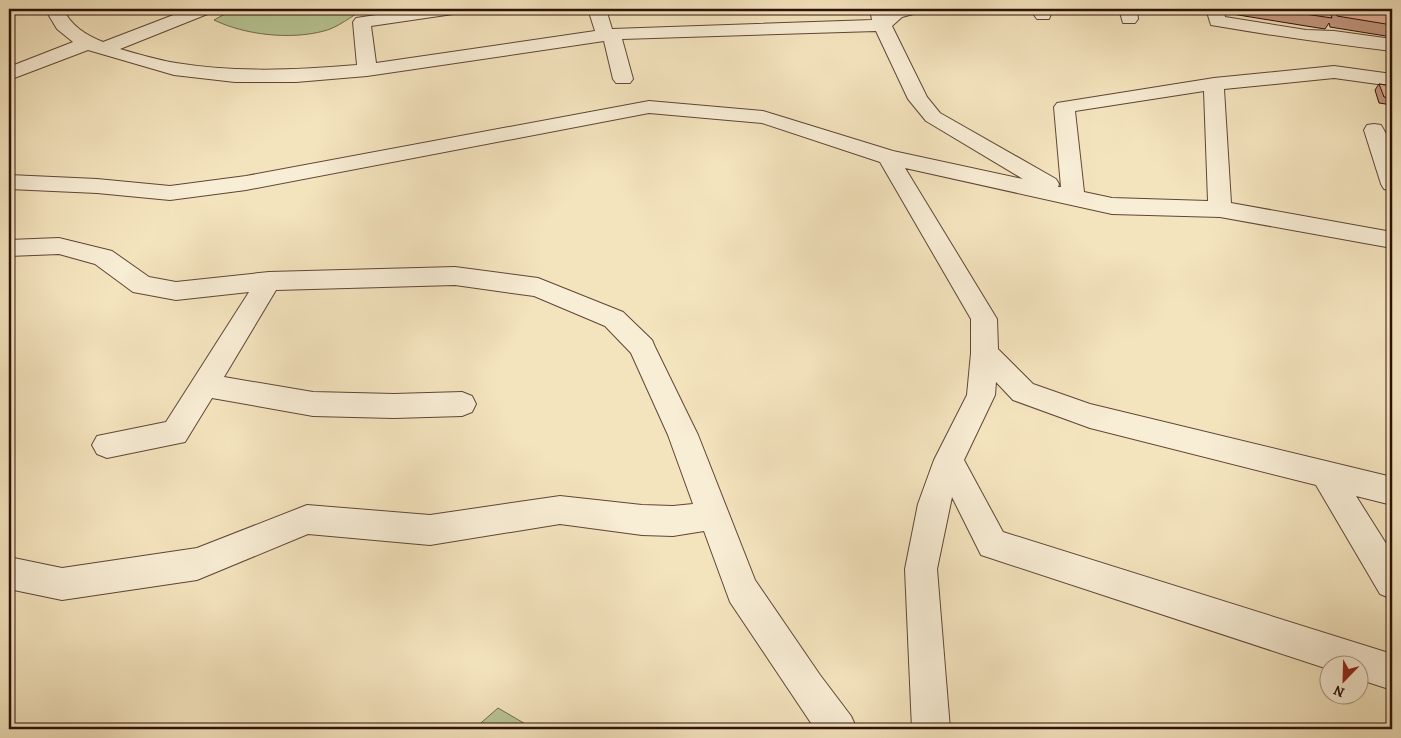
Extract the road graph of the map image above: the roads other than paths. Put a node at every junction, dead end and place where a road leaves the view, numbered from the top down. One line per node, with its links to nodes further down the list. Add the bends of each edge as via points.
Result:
1 (54, 9): 10 (street, via 68,31)
2 (204, 9): 10 (street)
3 (453, 9): 11 (street, via 362,22)
4 (597, 9): 8 (street)
5 (911, 9): 7 (street)
6 (1216, 9): 9 (street, via 1217,21 1306,36)
7 (880, 17): 8 (street); 21 (street, via 918,99 933,117)
8 (609, 35): 11 (street); 13 (street)
9 (1392, 45)
10 (96, 46): 11 (street, via 140,62 188,73 296,76); 12 (street)
11 (367, 70)
12 (9, 74)
13 (623, 79)
14 (1392, 80): 15 (street, via 1334,72)
15 (1214, 84): 21 (street, via 1064,107); 22 (street)
16 (1374, 130): 18 (street)
17 (888, 157): 19 (street, via 763,117 649,107 246,183 170,193); 21 (street); 26 (street, via 984,319)
18 (1388, 158): 20 (street)
19 (9, 182)
20 (1392, 184)
21 (1074, 198): 22 (street, via 1112,206)
22 (1220, 209): 23 (street)
23 (1392, 240)
24 (9, 248): 25 (street, via 59,246 103,257 142,285 176,291)
25 (269, 281): 27 (street); 33 (street, via 455,276 538,287 614,319 642,347 683,436)
26 (985, 353): 30 (street, via 981,395); 31 (street, via 1023,392 1090,416)
27 (203, 385): 28 (street, via 313,404); 29 (street, via 176,433)
28 (462, 404)
29 (107, 445)
30 (949, 460): 36 (street, via 992,544); 38 (street, via 934,504 921,569)
31 (1325, 473): 32 (street); 35 (street)
32 (1392, 491)
33 (714, 515): 34 (street, via 673,521 560,510 430,530 308,519 197,564 62,584); 37 (street, via 742,590)
34 (9, 574)
35 (1392, 583)
36 (1392, 672)
37 (838, 729)
38 (931, 729)

